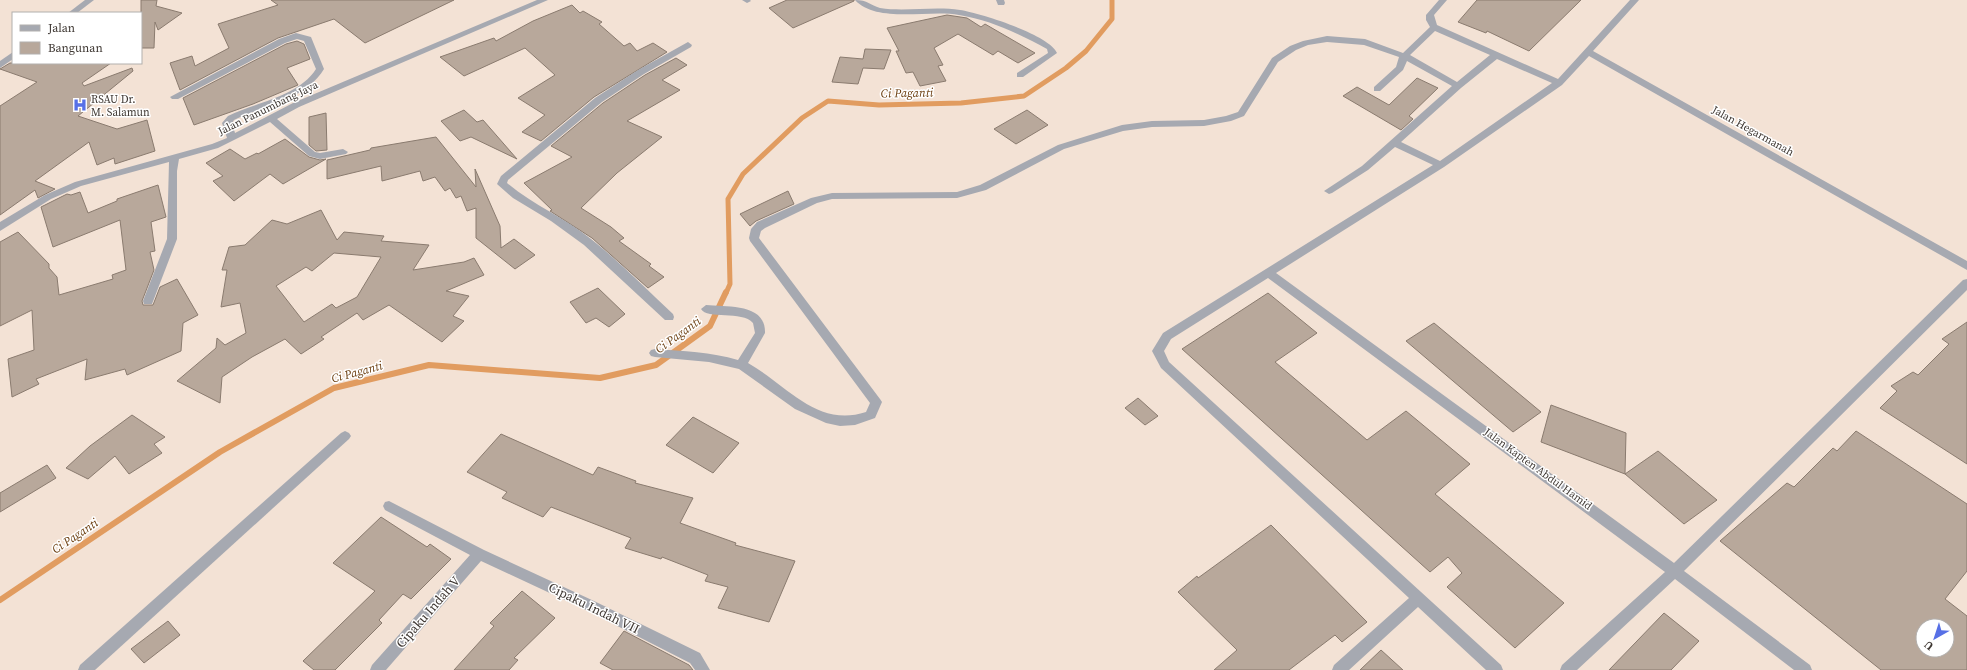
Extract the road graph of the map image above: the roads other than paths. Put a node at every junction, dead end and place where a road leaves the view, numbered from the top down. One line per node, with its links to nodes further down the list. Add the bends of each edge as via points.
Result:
1 (90, 0): 6 (street)
2 (544, 0): 19 (street, Jalan Panumbang Jaya, via 296,105)
3 (859, 0): 14 (street, via 878,10 959,12 1014,28 1051,48 1051,55)
4 (1443, 0): 7 (street, via 1430,15)
5 (1635, 0): 9 (street)
6 (73, 12)
7 (1434, 27): 11 (street); 12 (street)
8 (688, 45): 32 (street, via 612,90 510,174 502,184 516,196 555,218 588,242)
9 (1588, 52): 15 (street); 27 (street, Jalan Hegarmanah)
10 (12, 56): 13 (street)
11 (1404, 56): 16 (street); 17 (street, via 1400,68); 34 (street, via 1365,42 1327,39 1306,43 1275,60 1241,114 1228,119 1122,128 1061,147 983,188 957,195 832,196 814,200 761,225 756,229 754,238 876,402 871,415 858,422 835,422 818,417)
12 (1496, 56): 15 (street); 16 (street)
13 (0, 65)
14 (1020, 75)
15 (1559, 83): 24 (street)
16 (1458, 86): 21 (street)
17 (1378, 89)
18 (175, 97): 20 (street, via 282,41 296,36 308,39 320,69 317,76 293,92 232,118 227,123)
19 (271, 118): 20 (street, Jalan Panumbang Jaya); 22 (street, via 312,154 320,156)
20 (232, 139): 23 (street, Jalan Panumbang Jaya)
21 (1394, 143): 24 (street); 25 (street, via 1364,168)
22 (344, 152)
23 (174, 158): 26 (street, Jalan Panumbang Jaya, via 65,189); 30 (street, via 172,239)
24 (1441, 165): 28 (street)
25 (1329, 191)
26 (0, 226)
27 (1967, 266)
28 (1268, 272): 38 (street, Jalan Kapten Abdul Hamid, via 1610,522); 39 (street, via 1167,336 1158,351 1165,365)
29 (1967, 283): 38 (street)
30 (148, 301)
31 (706, 309): 34 (street, via 751,315 758,322 760,333)
32 (669, 317)
33 (655, 353): 34 (street, via 687,355)
34 (741, 365)
35 (345, 436): 40 (street)
36 (389, 506): 37 (street, Cipaku Indah VII)
37 (479, 554): 41 (street, Cipaku Indah V); 42 (street, Cipaku Indah VII, via 694,658)
38 (1674, 572): 45 (street); 46 (street, Jalan Kapten Abdul Hamid)
39 (1418, 599): 43 (street); 44 (street)
40 (85, 670)
41 (378, 670)
42 (703, 670)
43 (1339, 670)
44 (1496, 670)
45 (1567, 670)
46 (1804, 670)

